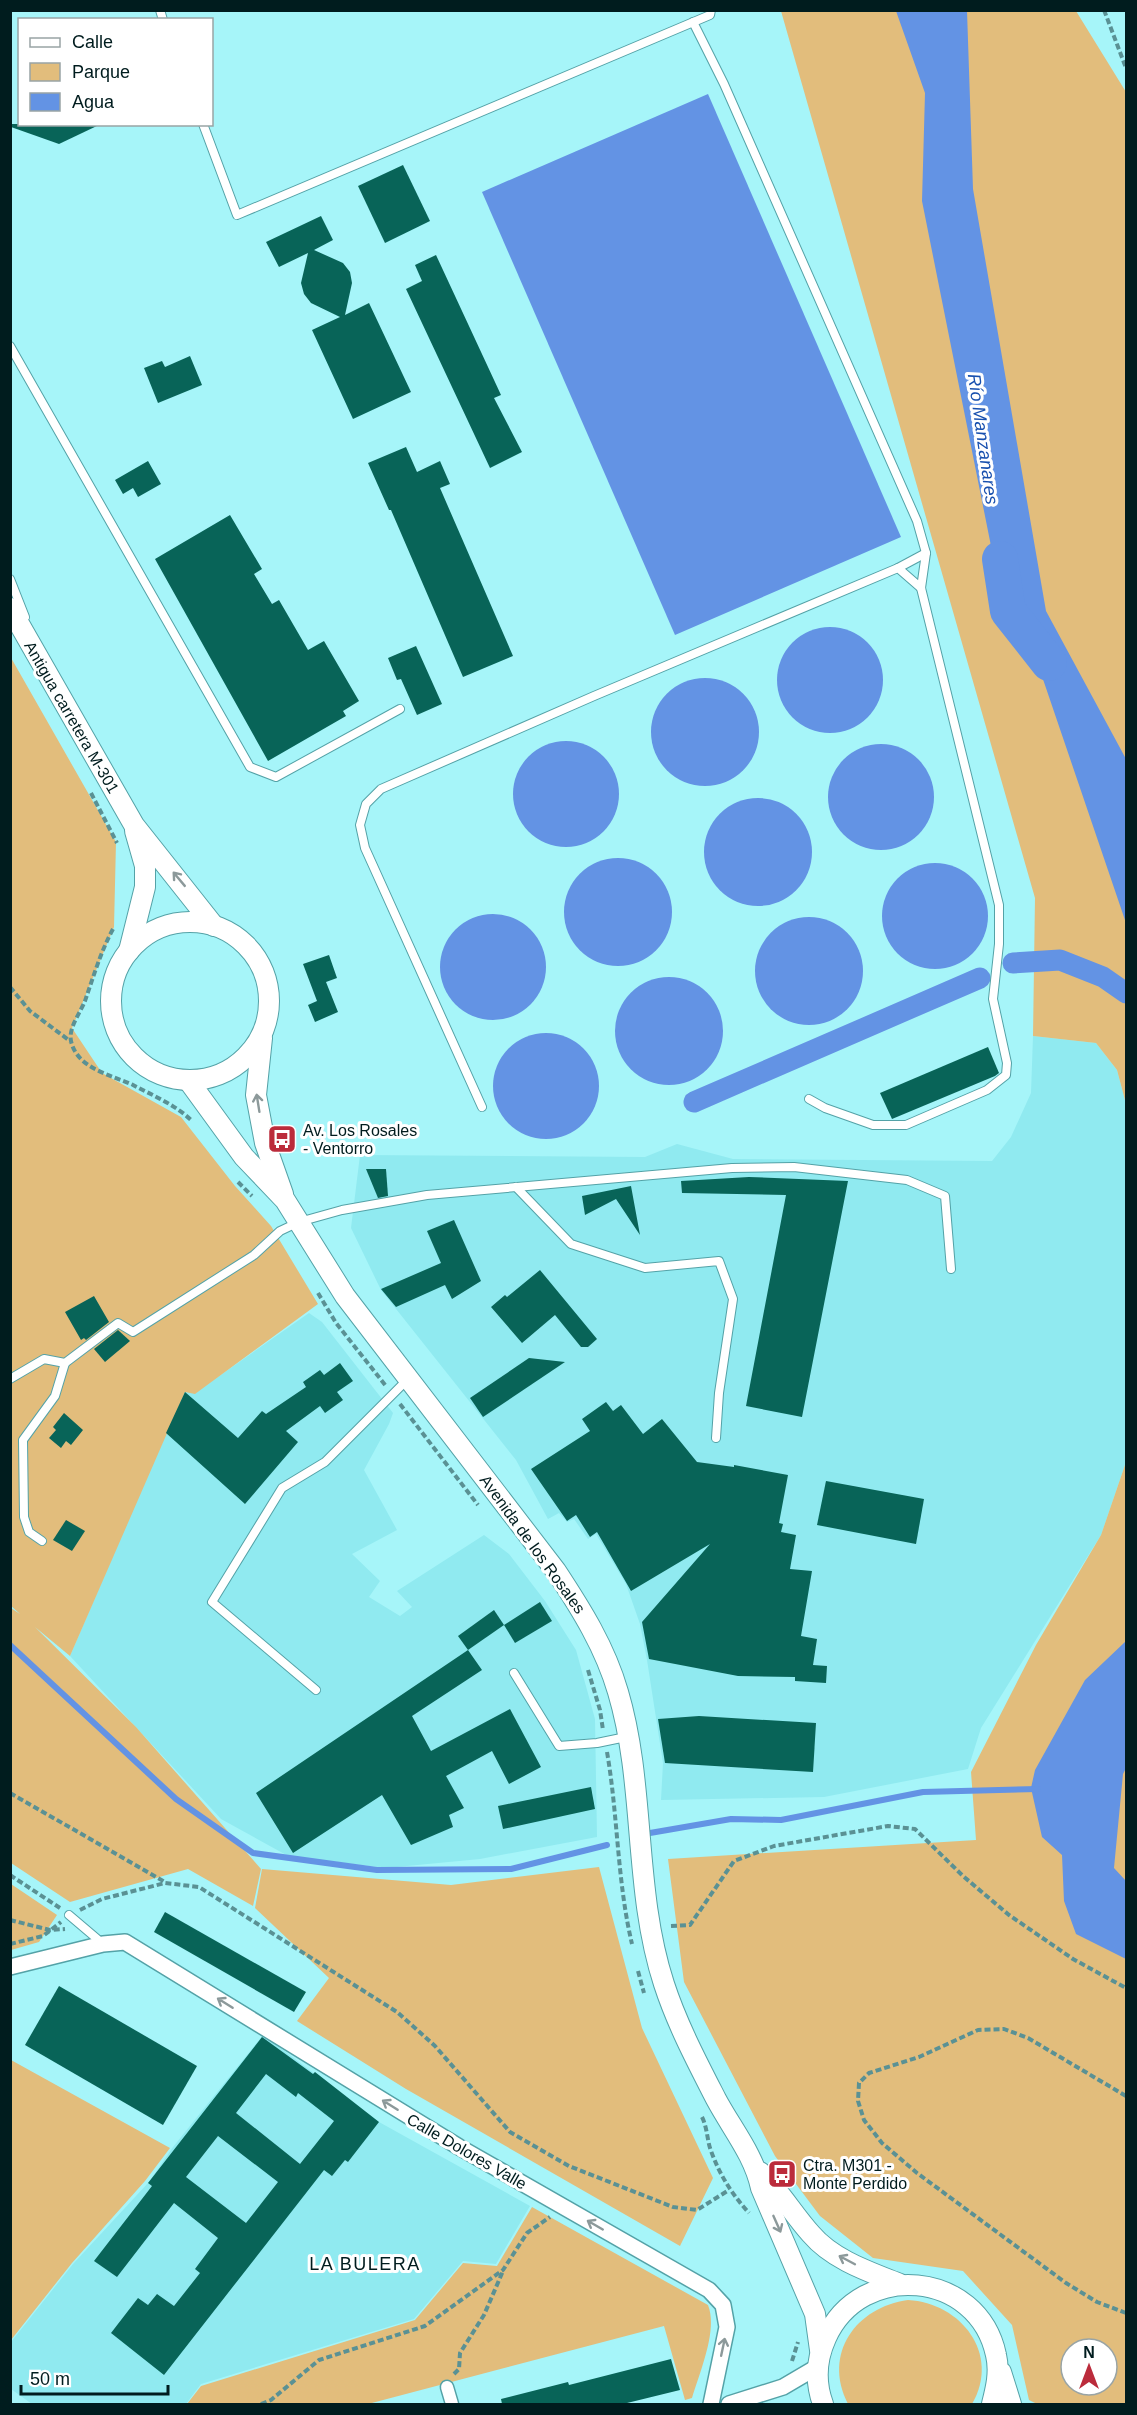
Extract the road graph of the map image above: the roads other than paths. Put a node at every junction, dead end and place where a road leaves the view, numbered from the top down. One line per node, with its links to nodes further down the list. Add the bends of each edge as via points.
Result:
1 (711, 10): 2 (lane, via 710,15)
2 (693, 22): 3 (lane, via 237,215); 5 (lane, via 917,521)
3 (204, 126)
4 (10, 346): 11 (lane, via 250,767 276,777)
5 (926, 553): 6 (lane); 8 (lane)
6 (898, 568): 8 (lane); 18 (lane, via 381,789 366,804 360,825 365,848)
7 (10, 579): 10 (lane)
8 (921, 588): 17 (lane, via 999,905 993,999 1007,1063 1006,1075 987,1090 906,1125 873,1125)
9 (10, 608): 10 (street, Antigua carretera M-301)
10 (44, 666): 12 (street, Antigua carretera M-301)
11 (400, 709)
12 (134, 825): 13 (street, Antigua carretera M-301, one-way to 12); 14 (street, Antigua carretera M-301, via 145,866 145,887)
13 (214, 926): 14 (street, via 191,922 168,925 147,935); 15 (street, via 238,938 257,958 267,982 269,1009)
14 (129, 951): 16 (street, via 116,972 111,997 114,1022 124,1045 141,1064 163,1076)
15 (262, 1035): 16 (street, via 249,1054 232,1068 211,1078); 20 (street, Avenida de los Rosales, one-way to 15, via 265,1143 256,1095)
16 (188, 1080): 20 (street, Avenida de los Rosales, via 244,1157)
17 (809, 1099)
18 (482, 1107)
19 (516, 1187): 21 (lane, via 427,1195); 22 (lane, via 732,1168 794,1167 908,1180 945,1196); 26 (lane, via 571,1244 645,1268 719,1261 734,1299)
20 (285, 1200): 21 (street, Avenida de los Rosales)
21 (299, 1222): 23 (lane, via 133,1332 118,1323); 24 (street, Avenida de los Rosales, via 345,1296)
22 (951, 1269)
23 (65, 1364): 25 (lane, via 44,1359); 27 (lane, via 55,1396 23,1440 24,1517 29,1532)
24 (409, 1378): 29 (lane, via 325,1462 282,1488 212,1602); 30 (street, Avenida de los Rosales, via 582,1610 602,1647 618,1692)
25 (10, 1379)
26 (716, 1438)
27 (42, 1540)
28 (514, 1674): 30 (lane, via 559,1746)
29 (316, 1690)
30 (627, 1737): 34 (street, Avenida de los Rosales, via 643,1884 663,1983 716,2100)
31 (69, 1915): 32 (lane)
32 (103, 1944): 33 (street); 40 (street, Calle Dolores Valle, one-way to 32, via 727,2327 723,2305 709,2290 459,2148 125,1942)
33 (10, 1967)
34 (757, 2169): 35 (street, Avenida de los Rosales, one-way to 34, via 864,2269 812,2236); 37 (street, Avenida de los Rosales, one-way to 37, via 761,2188 815,2314)
35 (900, 2284): 36 (street, via 926,2286 950,2295 971,2310 987,2330); 37 (street, via 873,2291 850,2305 831,2325)
36 (996, 2355): 43 (street, via 998,2382); 44 (street)
37 (819, 2359): 41 (street, via 783,2387); 42 (street, Avenida de los Rosales, via 819,2393)
38 (447, 2387): 39 (street)
39 (452, 2404)
40 (711, 2404)
41 (729, 2404)
42 (823, 2404)
43 (992, 2404)
44 (1011, 2404)

